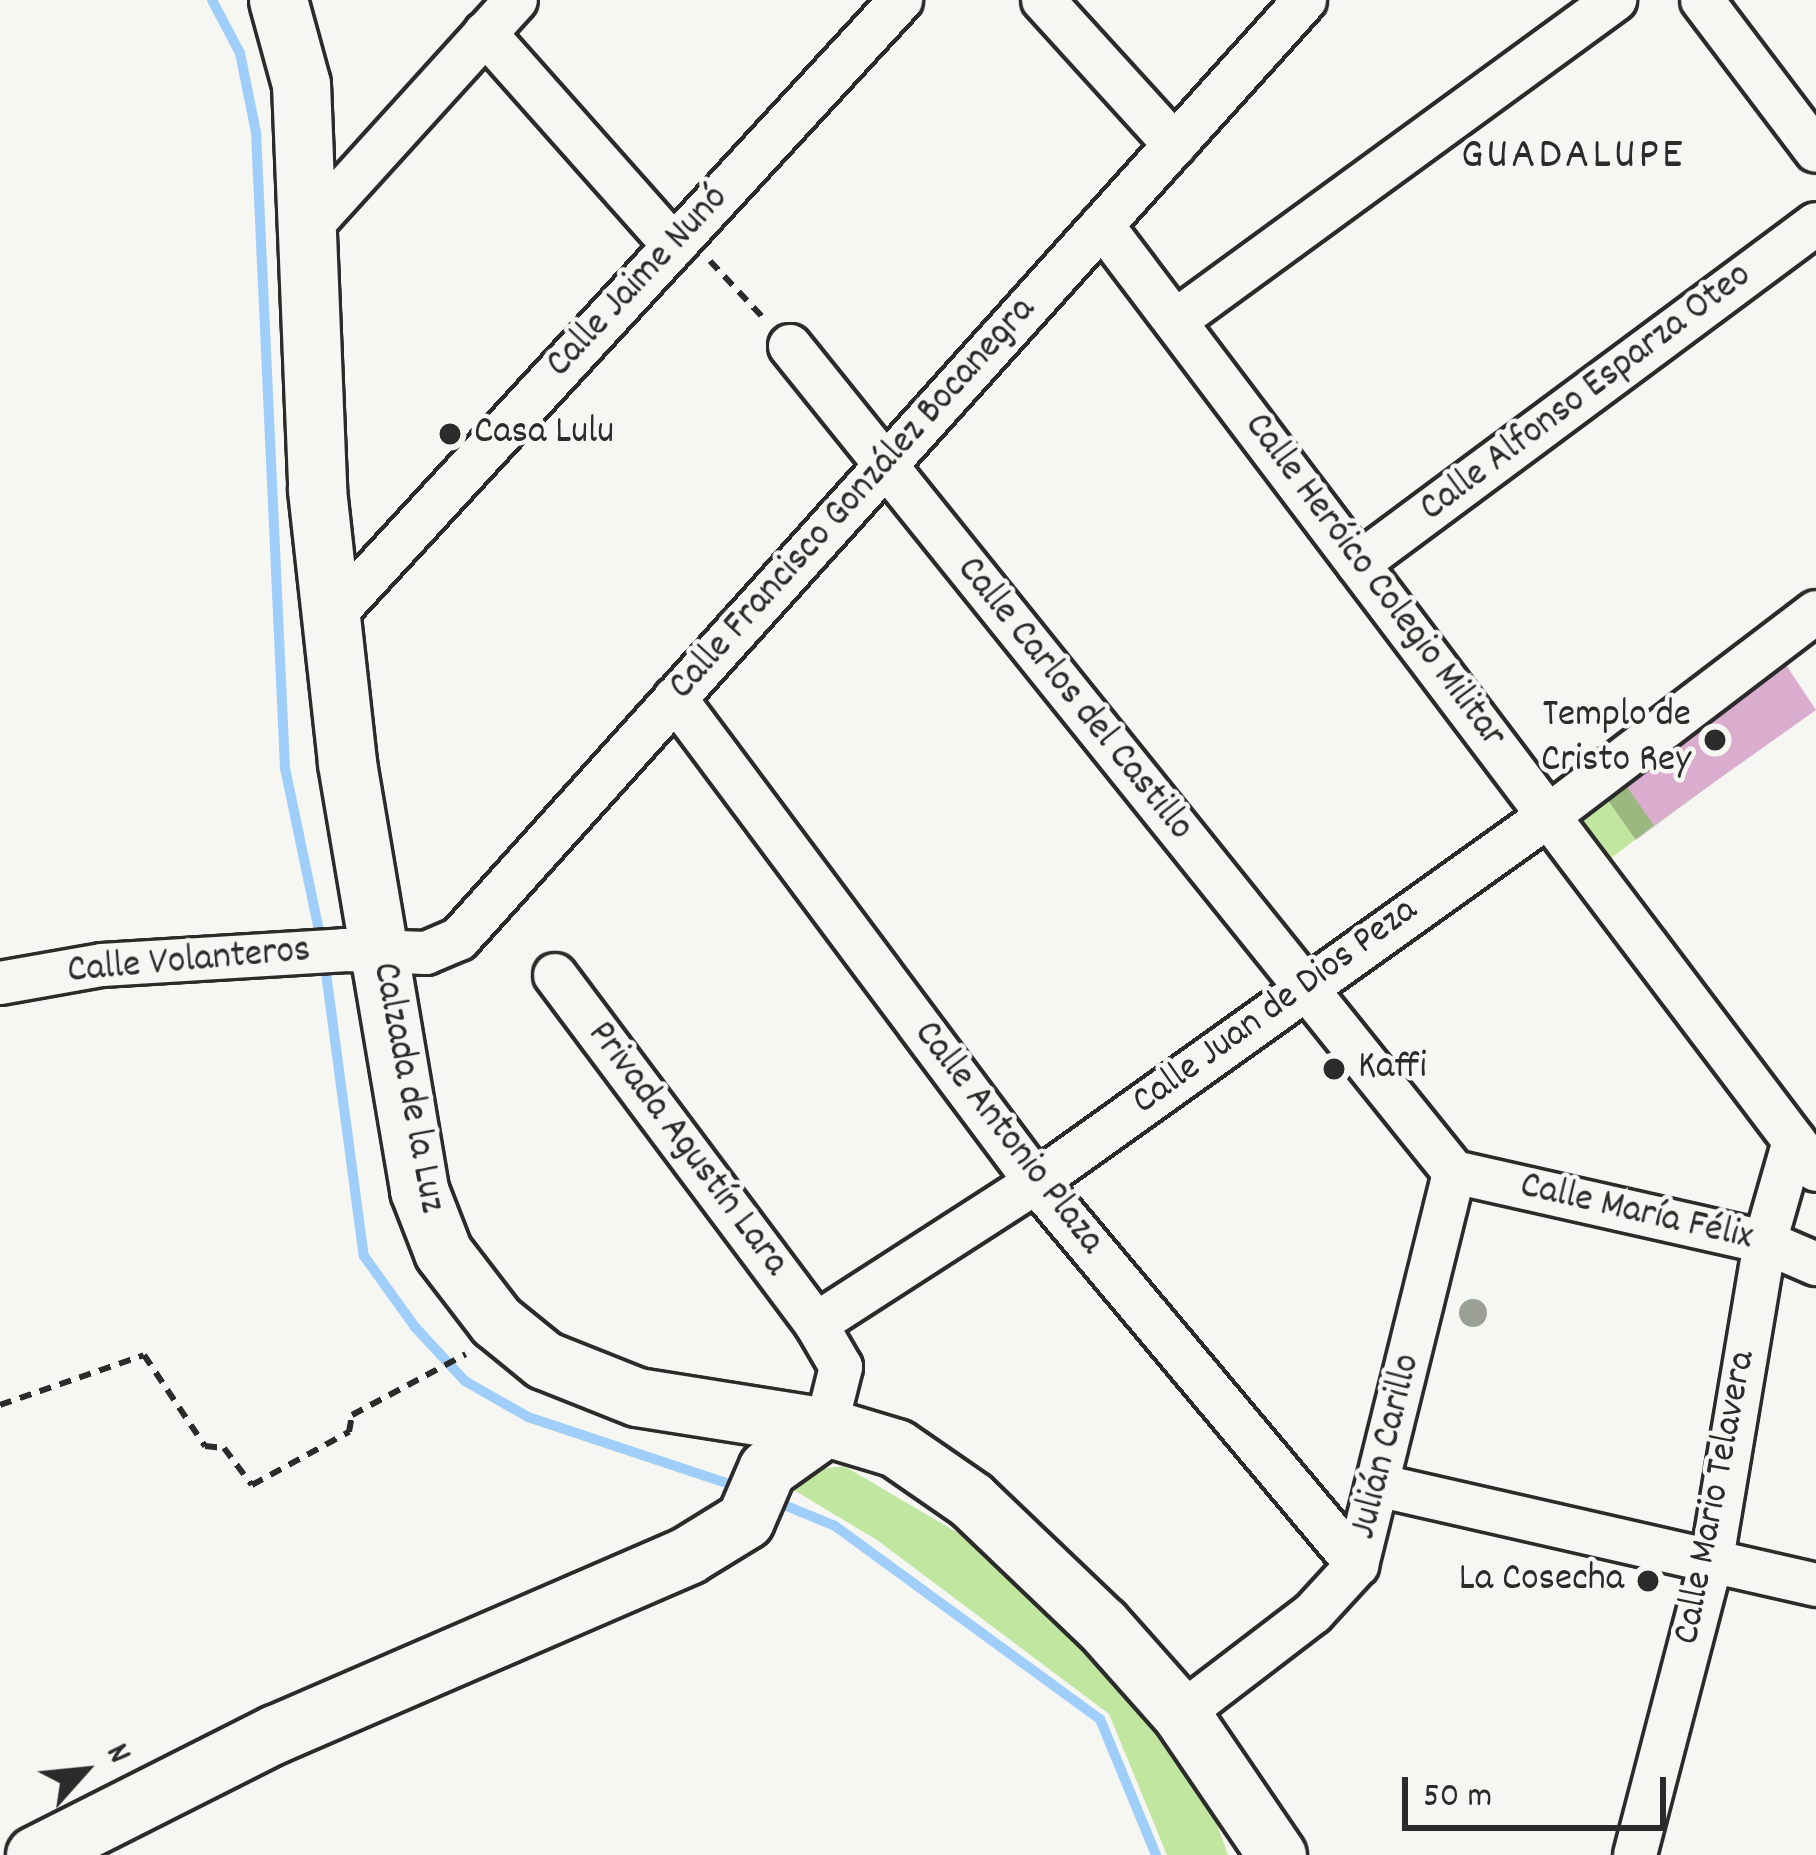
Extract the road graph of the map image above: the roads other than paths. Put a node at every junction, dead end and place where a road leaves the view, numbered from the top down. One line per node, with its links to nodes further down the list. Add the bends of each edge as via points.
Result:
1 (278, 0): 13 (main road, Calzada de la Luz, via 301,84)
2 (516, 0): 8 (street)
3 (901, 0): 14 (street, Calle Jaime Nunó)
4 (1043, 0): 9 (street)
5 (1306, 0): 9 (street, Calle Francisco González Bocanegra)
6 (1615, 0): 15 (street)
7 (1702, 0): 10 (street)
8 (485, 33): 13 (street); 14 (street)
9 (1174, 145): 12 (street, Calle Francisco González Bocanegra)
10 (1816, 151)
11 (1816, 224): 18 (street, Calle Alfonso Esparza Oteo)
12 (1102, 225): 15 (street, Calle Heróico Colegio Militar); 17 (street, Calle Francisco González Bocanegra)
13 (311, 226): 19 (main road, Calzada de la Luz, via 317,490)
14 (679, 240): 19 (street, Calle Jaime Nunó)
15 (1174, 321): 18 (street, Calle Heróico Colegio Militar)
16 (790, 346): 17 (street, Calle Carlos del Castillo)
17 (885, 467): 21 (street, Calle Francisco González Bocanegra); 26 (street, Calle Carlos del Castillo)
18 (1358, 564): 22 (street, Calle Heróico Colegio Militar)
19 (329, 620): 23 (main road, Calzada de la Luz)
20 (1809, 631): 22 (street, Calle Juan de Dios Peza)
21 (675, 698): 23 (street, Calle Francisco González Bocanegra, via 460,939 426,952); 29 (street, Calle Antonio Plaza)
22 (1551, 814): 26 (street, Calle Juan de Dios Peza); 27 (street, Calle Heróico Colegio Militar)
23 (361, 951): 25 (street, Calle Volanteros, via 102,965); 33 (main road, Calzada de la Luz, via 419,1190 443,1252 496,1321 544,1360 637,1397)
24 (555, 975): 32 (street, Privada Agustín Lara)
25 (0, 983)
26 (1303, 984): 28 (street, Calle Carlos del Castillo); 29 (street, Calle Juan de Dios Peza)
27 (1805, 1156): 30 (street, Calle Mario Telavera)
28 (1454, 1172): 30 (street, Calle María Félix); 34 (street, Julián Carillo)
29 (1036, 1182): 32 (street, Calle Juan de Dios Peza); 36 (street, Calle Antonio Plaza)
30 (1765, 1242): 31 (street, Calle María Félix); 35 (street, Calle Mario Telavera)
31 (1816, 1264)
32 (816, 1324): 33 (street, via 841,1367)
33 (826, 1426): 38 (main road, Calzada de la Luz, via 896,1448 971,1500); 39 (main road, via 756,1494 614,1591 275,1735)
34 (1382, 1486): 35 (street); 36 (street, Julián Carillo)
35 (1712, 1559): 37 (street); 41 (street, Calle Mario Telavera)
36 (1358, 1565): 38 (street, Julián Carillo, via 1313,1613)
37 (1816, 1585)
38 (1181, 1714): 40 (main road, Calzada de la Luz)
39 (35, 1855)
40 (1277, 1855)
41 (1634, 1855)

